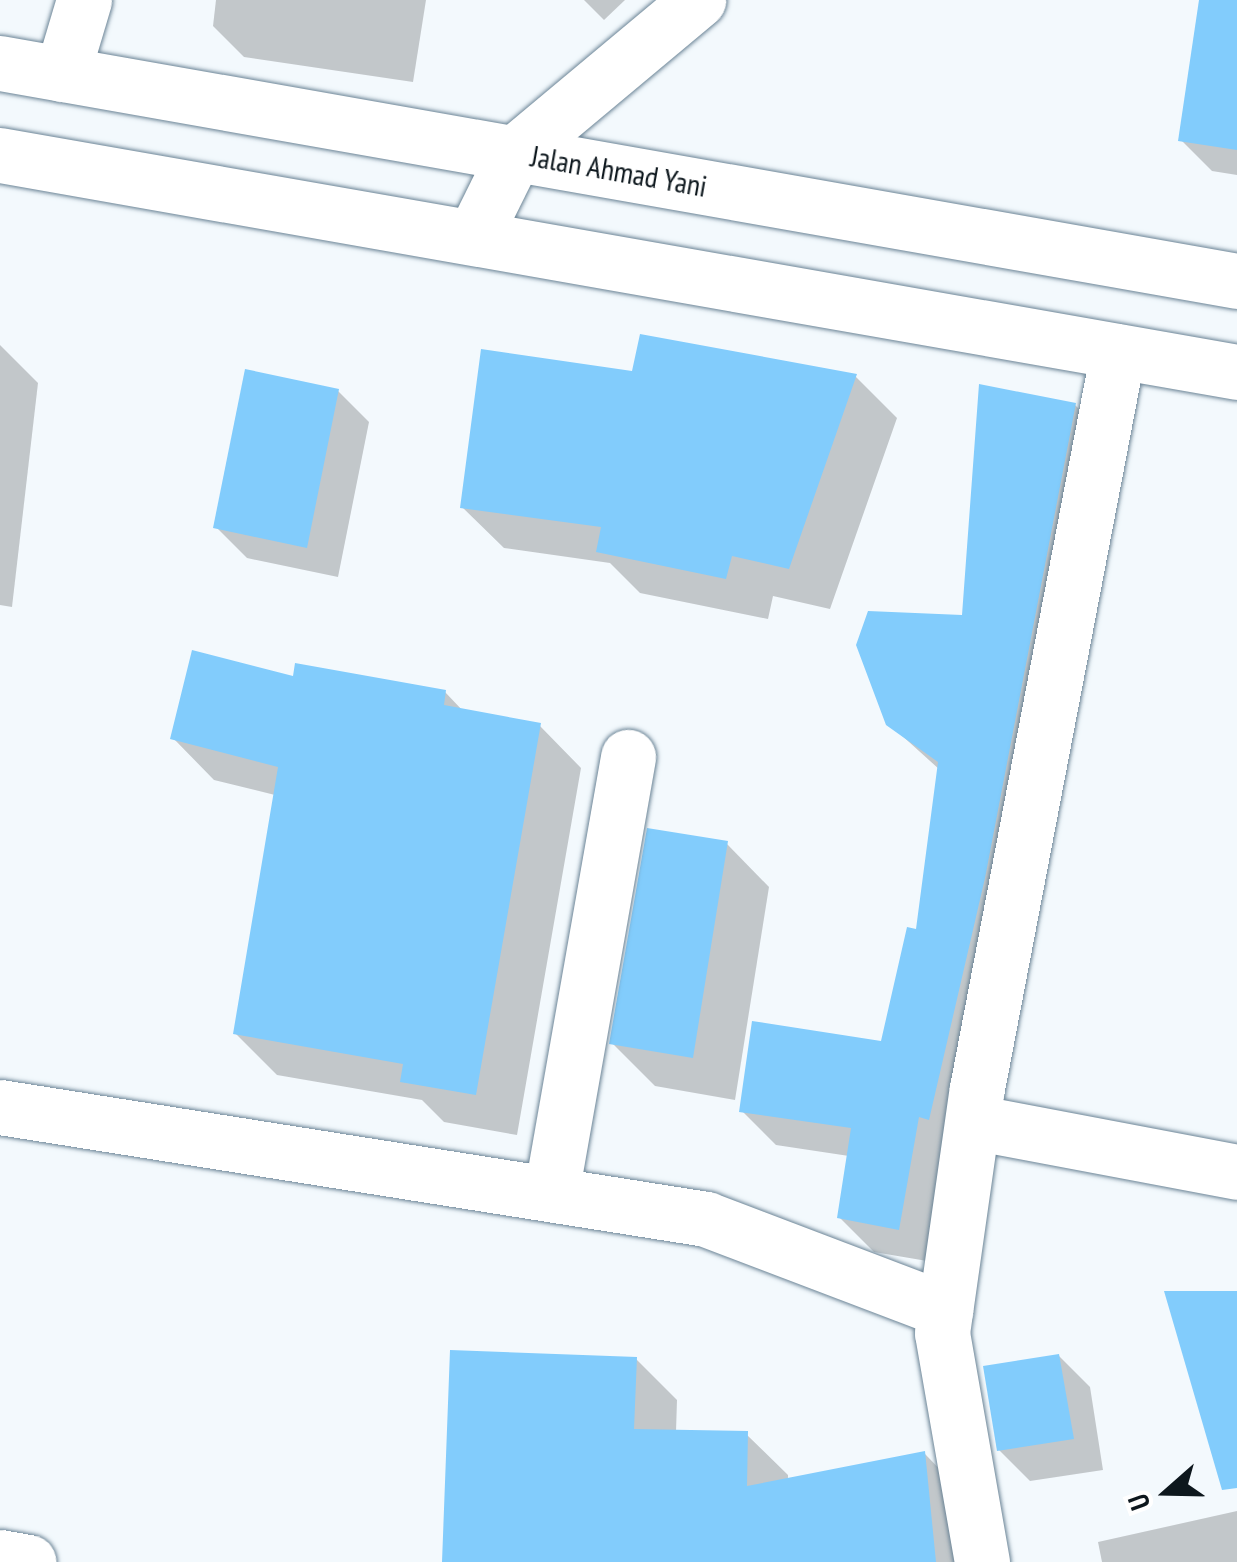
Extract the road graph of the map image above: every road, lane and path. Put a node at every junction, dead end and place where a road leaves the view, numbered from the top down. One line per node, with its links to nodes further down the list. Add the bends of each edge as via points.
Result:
1 (84, 0): 4 (street)
2 (698, 0): 5 (street)
3 (0, 63): 4 (street, Jalan Ahmad Yani)
4 (62, 74): 5 (street, Jalan Ahmad Yani)
5 (515, 153): 7 (street); 8 (street, Jalan Ahmad Yani)
6 (0, 155): 7 (street)
7 (475, 234): 9 (street)
8 (1237, 281)
9 (1118, 352): 10 (street); 13 (street)
10 (1237, 372)
11 (628, 757): 15 (street)
12 (0, 1107): 15 (street)
13 (973, 1122): 14 (street); 16 (street)
14 (1237, 1172)
15 (551, 1194): 16 (street, via 706,1219)
16 (945, 1310): 19 (street, via 942,1333)
17 (0, 1557): 18 (street)
18 (29, 1562)
19 (982, 1562)

